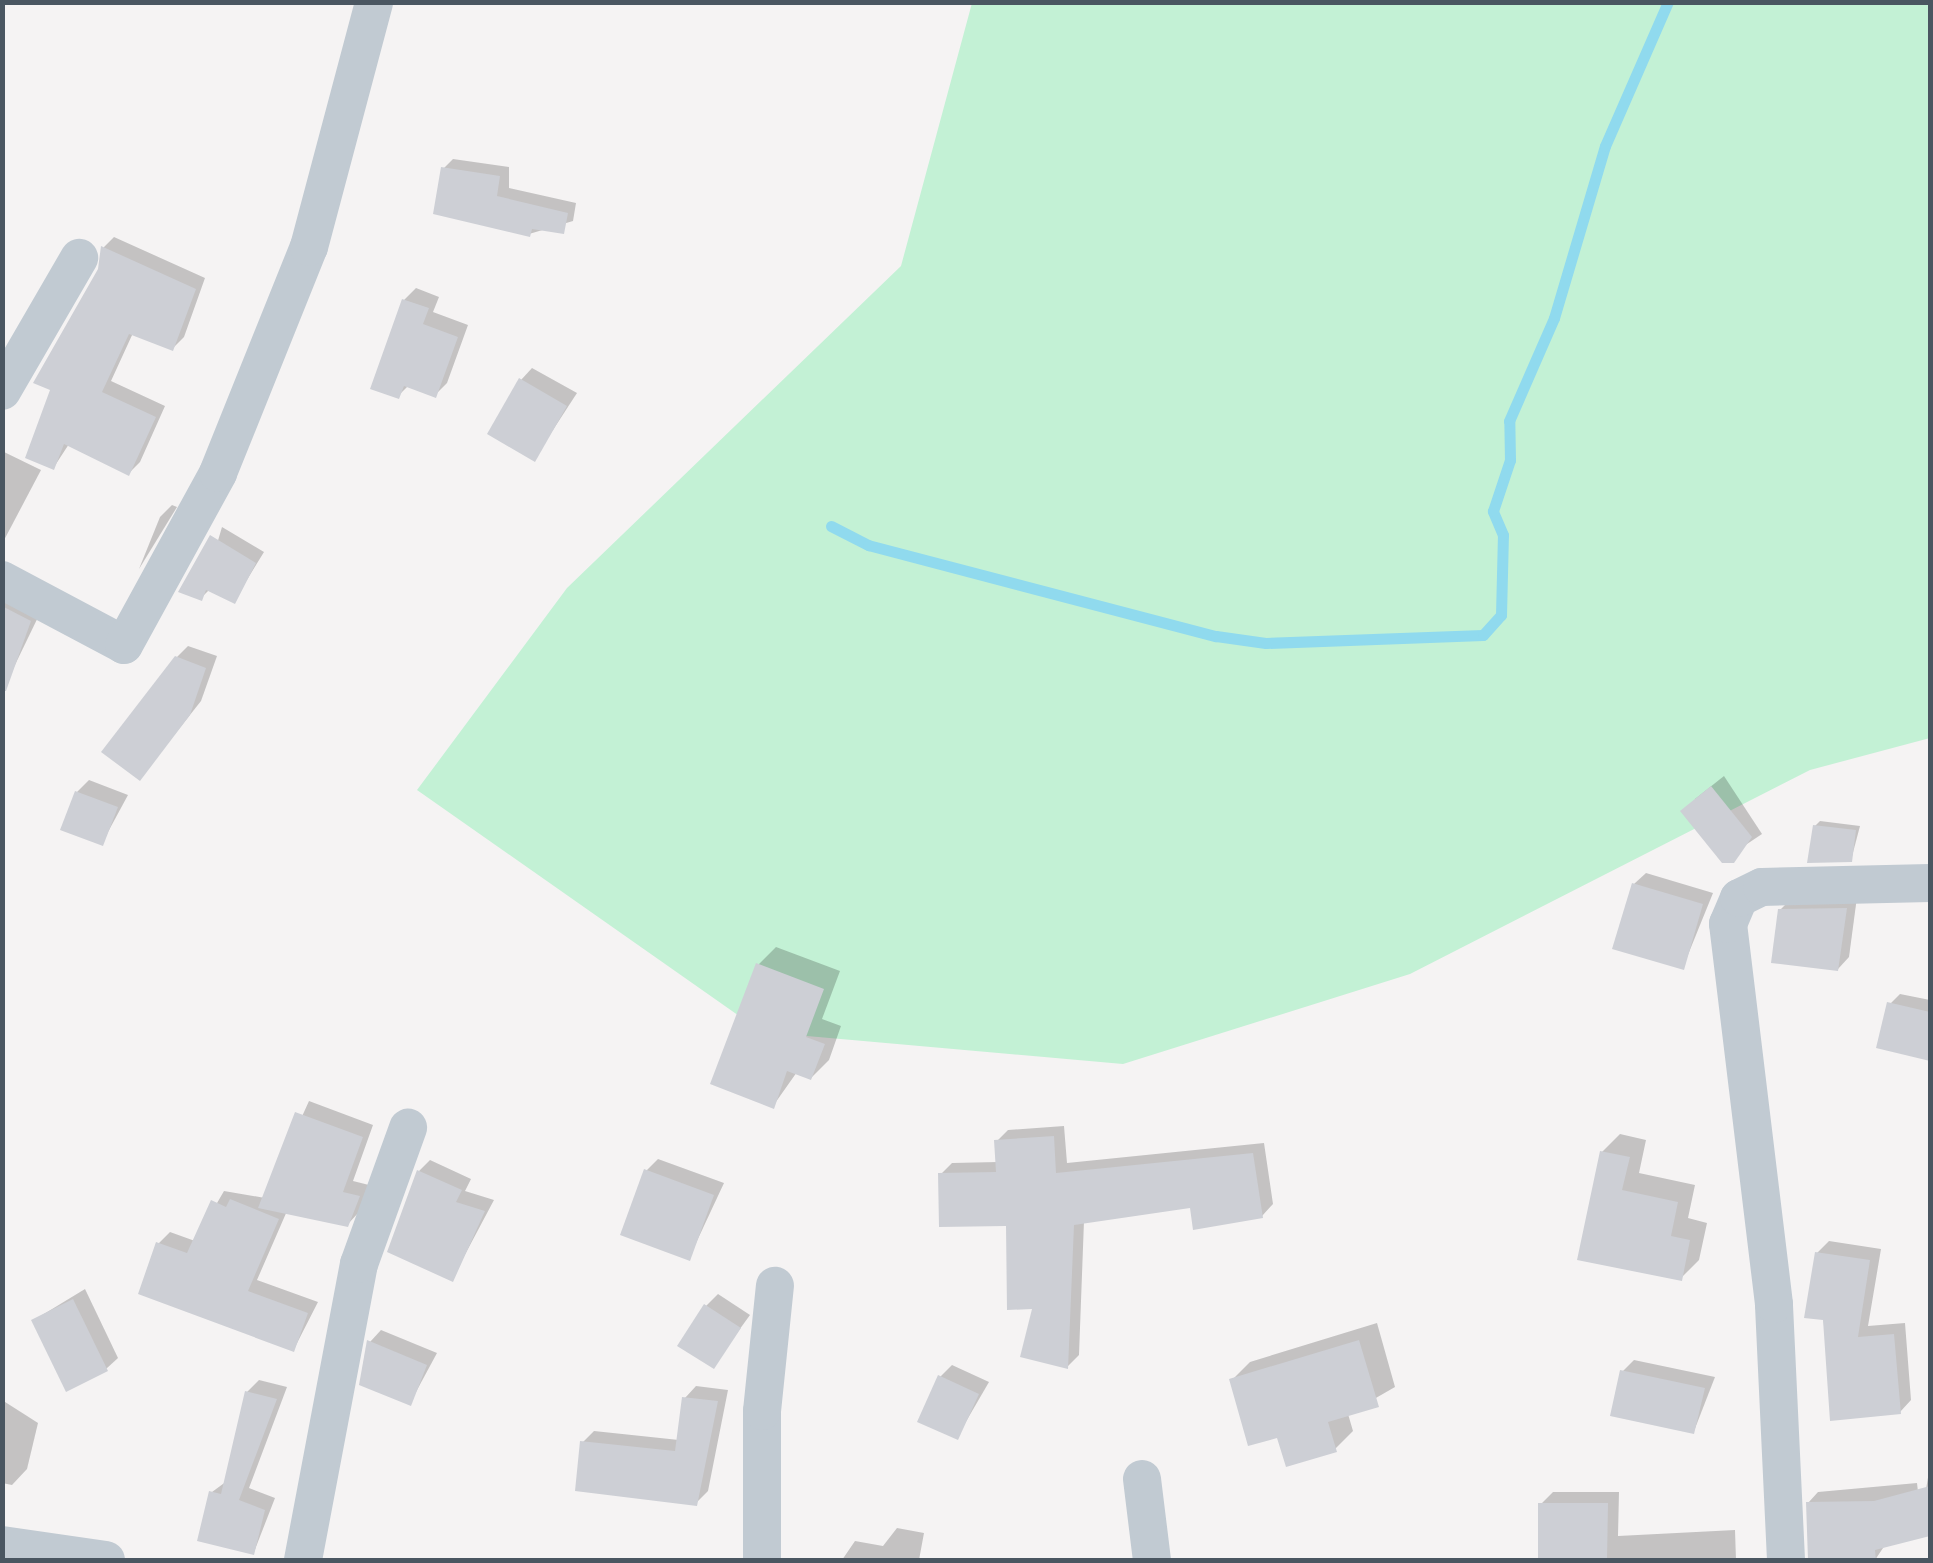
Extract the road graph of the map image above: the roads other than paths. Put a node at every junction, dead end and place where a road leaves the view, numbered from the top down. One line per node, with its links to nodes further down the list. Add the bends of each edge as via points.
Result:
1 (374, 2): 4 (street, via 309,246 218,473 124,644)
2 (79, 258): 3 (street)
3 (2, 392)
4 (2, 580)
5 (1930, 883): 14 (street, via 1762,887 1740,898 1728,924 1774,1304)
6 (408, 1128): 11 (street, via 359,1264)
7 (775, 1286): 12 (street, via 762,1411)
8 (1142, 1479): 13 (street)
9 (2, 1544): 10 (street)
10 (106, 1560)
11 (303, 1560)
12 (762, 1560)
13 (1152, 1560)
14 (1786, 1560)

